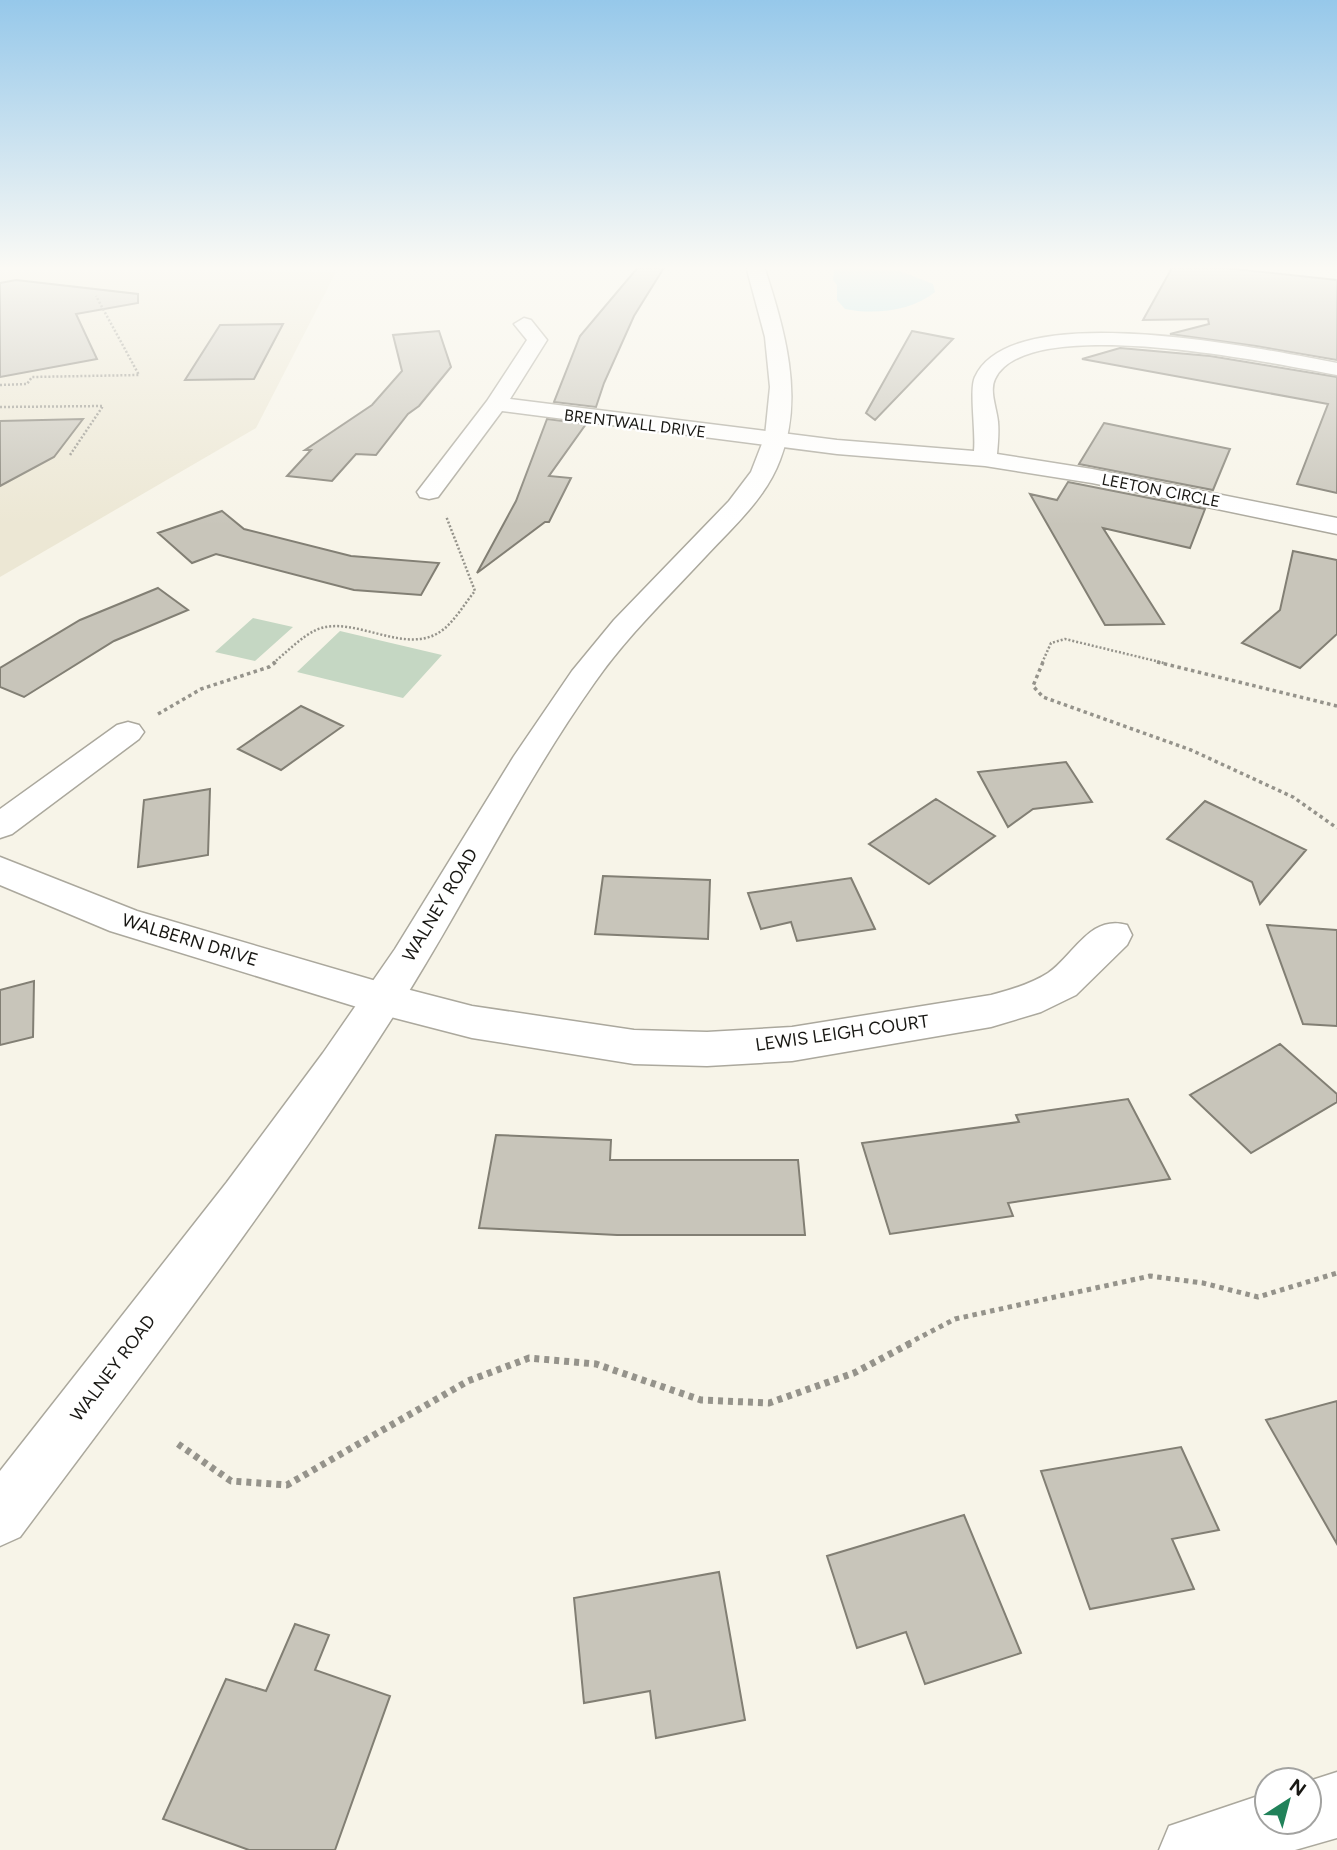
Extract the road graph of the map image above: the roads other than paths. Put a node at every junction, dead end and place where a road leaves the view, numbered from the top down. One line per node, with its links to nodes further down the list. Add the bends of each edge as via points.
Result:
1 (529, 352): 6 (street)
2 (777, 352): 7 (street, WALNEY ROAD, via 781,389)
3 (1018, 352): 8 (street, via 1003,358 985,375)
4 (1228, 352): 5 (street)
5 (1337, 369)
6 (496, 404): 7 (street, BRENTWALL DRIVE); 9 (street)
7 (775, 439): 8 (street, LEETON CIRCLE); 15 (street, WALNEY ROAD, via 768,461 743,499 612,637 581,679)
8 (985, 459): 10 (street, LEETON CIRCLE)
9 (429, 492)
10 (1337, 526)
11 (128, 732): 12 (street)
12 (0, 826)
13 (0, 870): 15 (street, WALBERN DRIVE, via 124,921)
14 (1113, 935): 15 (street, LEWIS LEIGH COURT, via 1062,984 1027,1001 792,1044 634,1047 472,1022)
15 (383, 999): 16 (street, WALNEY ROAD, via 207,1245)
16 (0, 1517)
17 (1253, 1831): 18 (street)
18 (1193, 1850)

